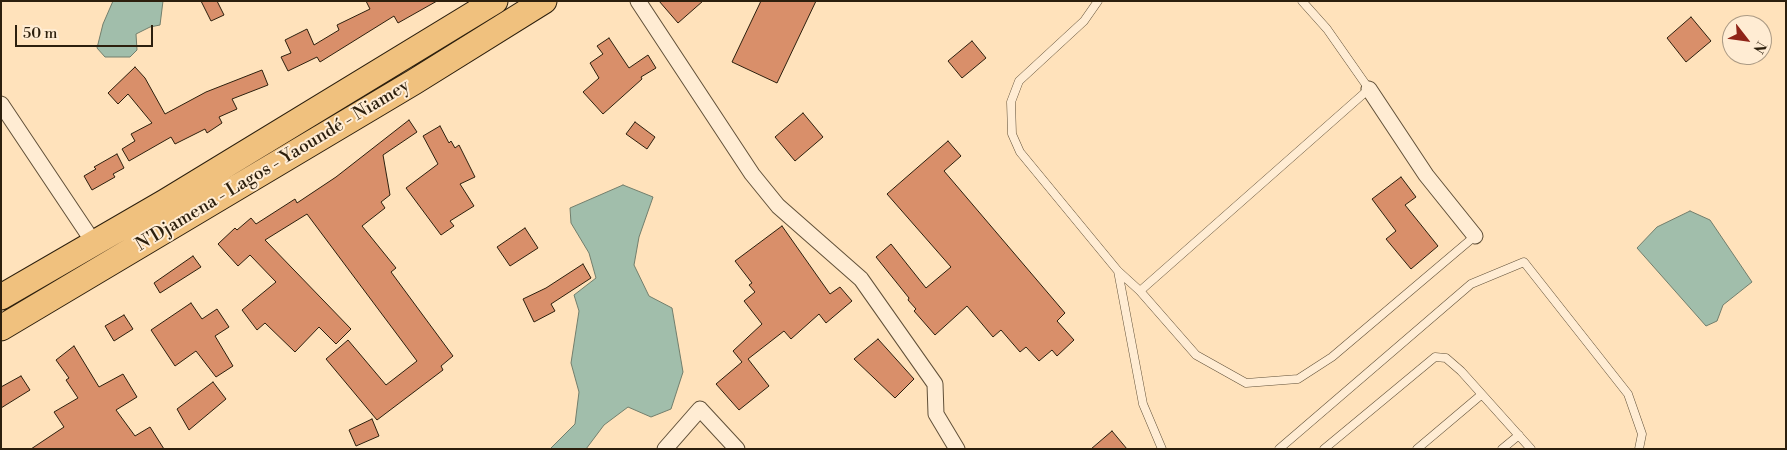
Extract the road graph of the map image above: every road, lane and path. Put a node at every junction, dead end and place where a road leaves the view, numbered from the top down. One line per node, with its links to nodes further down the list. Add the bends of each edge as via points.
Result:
1 (495, 1): 9 (highway, N'Djamena - Lagos - Yaoundé - Niamey)
2 (544, 1): 13 (highway, N'Djamena - Lagos - Yaoundé - Niamey)
3 (638, 1): 18 (street, via 752,174 778,206 861,279 935,384 936,414)
4 (1098, 1): 10 (lane, via 1084,21 1019,81 1011,102 1012,134 1020,152)
5 (1302, 1): 6 (lane)
6 (1369, 89): 8 (street, via 1426,175); 11 (lane)
7 (1, 104): 9 (street)
8 (1475, 236): 11 (lane, via 1332,357 1298,379 1246,383 1223,372 1196,355)
9 (94, 243): 12 (highway, N'Djamena - Lagos - Yaoundé - Niamey)
10 (1118, 272): 11 (lane); 19 (lane, via 1143,404)
11 (1140, 291)
12 (1, 297)
13 (1, 328)
14 (1481, 394): 15 (lane); 21 (lane, via 1451,362 1436,357); 22 (lane)
15 (1519, 435): 23 (lane); 24 (lane)
16 (665, 449): 17 (street, via 700,409)
17 (737, 449)
18 (957, 449)
19 (1162, 449)
20 (1279, 449): 25 (lane, via 1471,284 1524,262 1628,394 1642,434)
21 (1324, 449)
22 (1417, 449)
23 (1502, 449)
24 (1532, 449)
25 (1639, 449)

